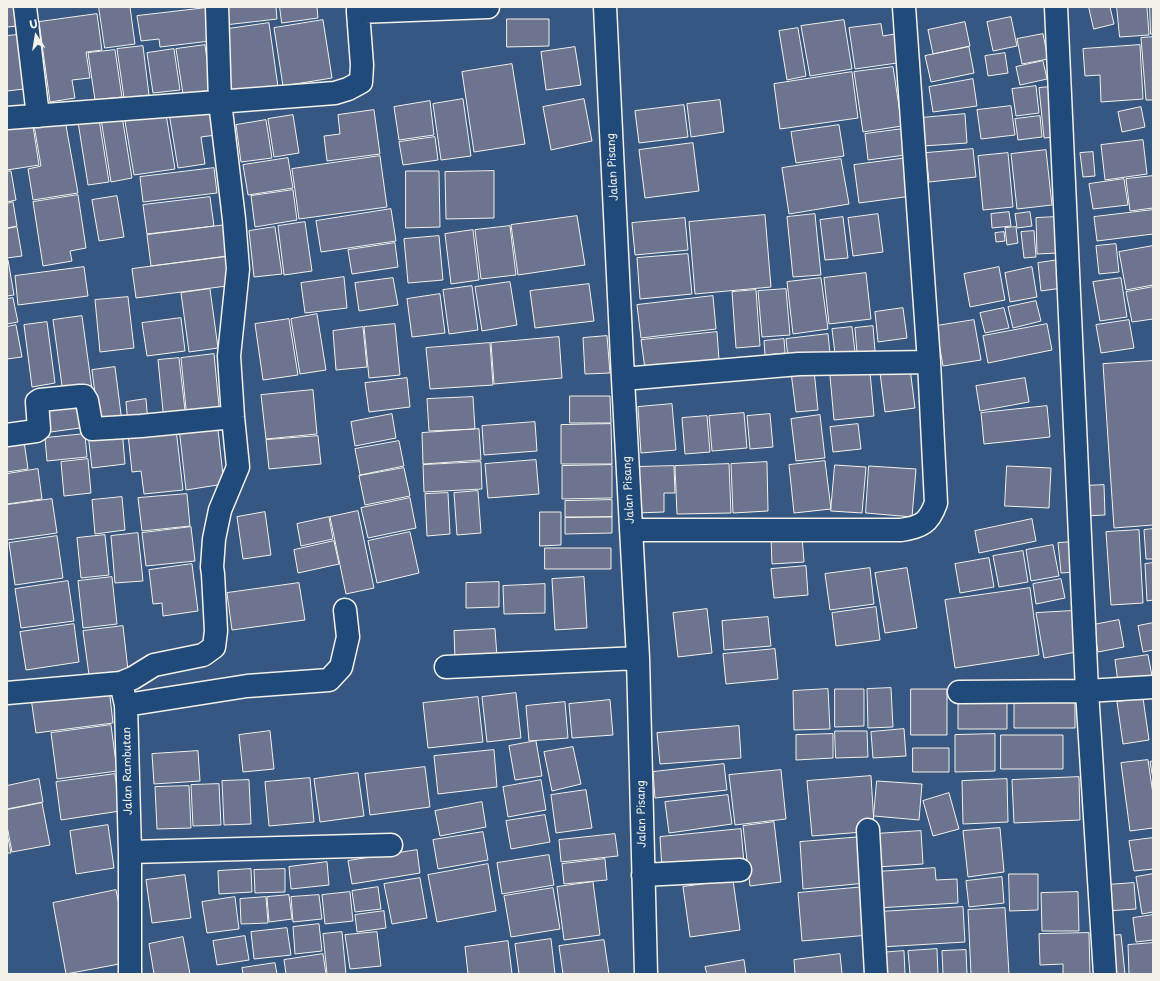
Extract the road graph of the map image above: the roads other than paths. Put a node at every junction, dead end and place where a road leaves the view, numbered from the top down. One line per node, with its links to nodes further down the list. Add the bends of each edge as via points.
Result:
1 (26, 7): 9 (street)
2 (217, 7): 8 (street)
3 (488, 7): 7 (street)
4 (605, 7): 12 (street, Jalan Pisang)
5 (904, 7): 11 (street)
6 (1056, 7): 21 (street)
7 (358, 10): 8 (street, via 361,82 335,93)
8 (220, 102): 9 (street); 13 (street, via 238,269 229,356)
9 (38, 116): 10 (street)
10 (7, 118)
11 (929, 362): 12 (street, via 799,364); 15 (street, via 936,503 932,514 923,524 901,530)
12 (623, 379): 15 (street, Jalan Pisang)
13 (233, 417): 14 (street, via 92,429 87,401 84,396 80,396 40,400 37,402 39,429); 19 (street, via 238,467 220,510 214,539 214,647 203,655 154,665)
14 (7, 435)
15 (631, 530): 17 (street, Jalan Pisang)
16 (345, 610): 24 (street, via 348,637 341,667 329,680 247,686)
17 (638, 658): 18 (street); 29 (street, Jalan Pisang)
18 (446, 667)
19 (121, 683): 23 (street); 24 (street, Jalan Rambutan)
20 (1153, 687): 21 (street)
21 (1087, 691): 22 (street); 33 (street)
22 (958, 692)
23 (7, 693)
24 (126, 705): 27 (street, Jalan Rambutan)
25 (868, 830): 32 (street)
26 (391, 845): 27 (street)
27 (130, 852): 30 (street, Jalan Rambutan)
28 (740, 870): 29 (street)
29 (644, 876): 31 (street, Jalan Pisang)
30 (130, 974)
31 (646, 974)
32 (876, 974)
33 (1105, 974)

